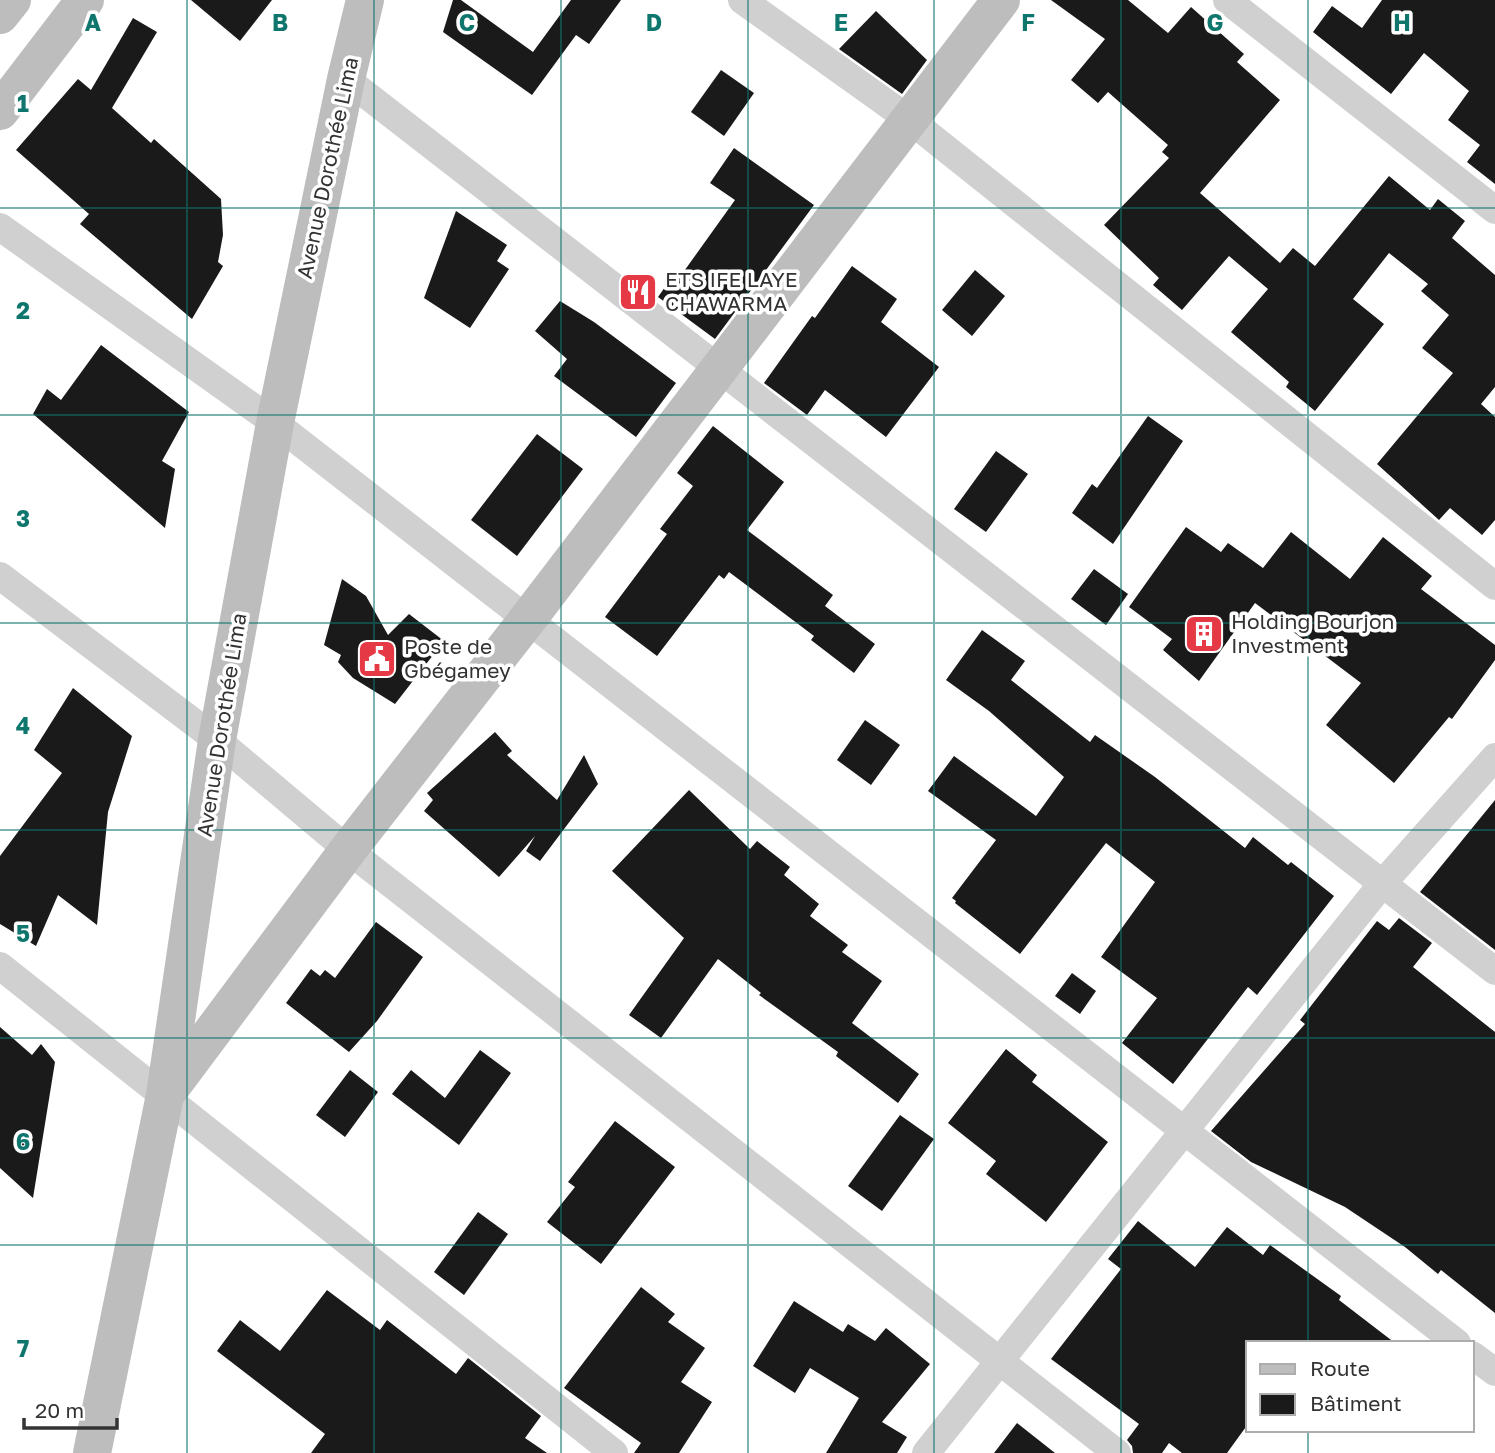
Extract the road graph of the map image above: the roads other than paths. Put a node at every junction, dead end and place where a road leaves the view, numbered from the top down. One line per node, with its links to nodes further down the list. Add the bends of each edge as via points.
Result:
1 (12, 0): 7 (main road)
2 (85, 0): 9 (main road)
3 (365, 0): 8 (main road, Avenue Dorothée Lima)
4 (742, 0): 10 (street)
5 (1001, 0): 10 (main road)
6 (1227, 0): 11 (street)
7 (0, 15)
8 (346, 79): 13 (street); 14 (main road, Avenue Dorothée Lima)
9 (0, 111)
10 (909, 120): 13 (main road); 16 (street)
11 (1495, 210)
12 (0, 227): 14 (street)
13 (719, 369): 17 (main road); 21 (street)
14 (275, 423): 17 (street); 18 (main road, Avenue Dorothée Lima)
15 (0, 576): 18 (street)
16 (1495, 586)
17 (527, 620): 20 (main road); 25 (street)
18 (217, 740): 20 (street); 24 (main road, Avenue Dorothée Lima)
19 (1495, 757): 21 (street)
20 (348, 850): 24 (main road); 28 (street)
21 (1382, 884): 23 (street); 25 (street)
22 (0, 966): 24 (street)
23 (1495, 971)
24 (165, 1095): 30 (main road, Avenue Dorothée Lima); 31 (street)
25 (1184, 1131): 26 (street); 28 (street)
26 (1454, 1341)
27 (1474, 1356): 29 (street)
28 (998, 1360): 32 (street); 33 (street)
29 (1495, 1372)
30 (96, 1451)
31 (614, 1453)
32 (926, 1453)
33 (1116, 1453)

